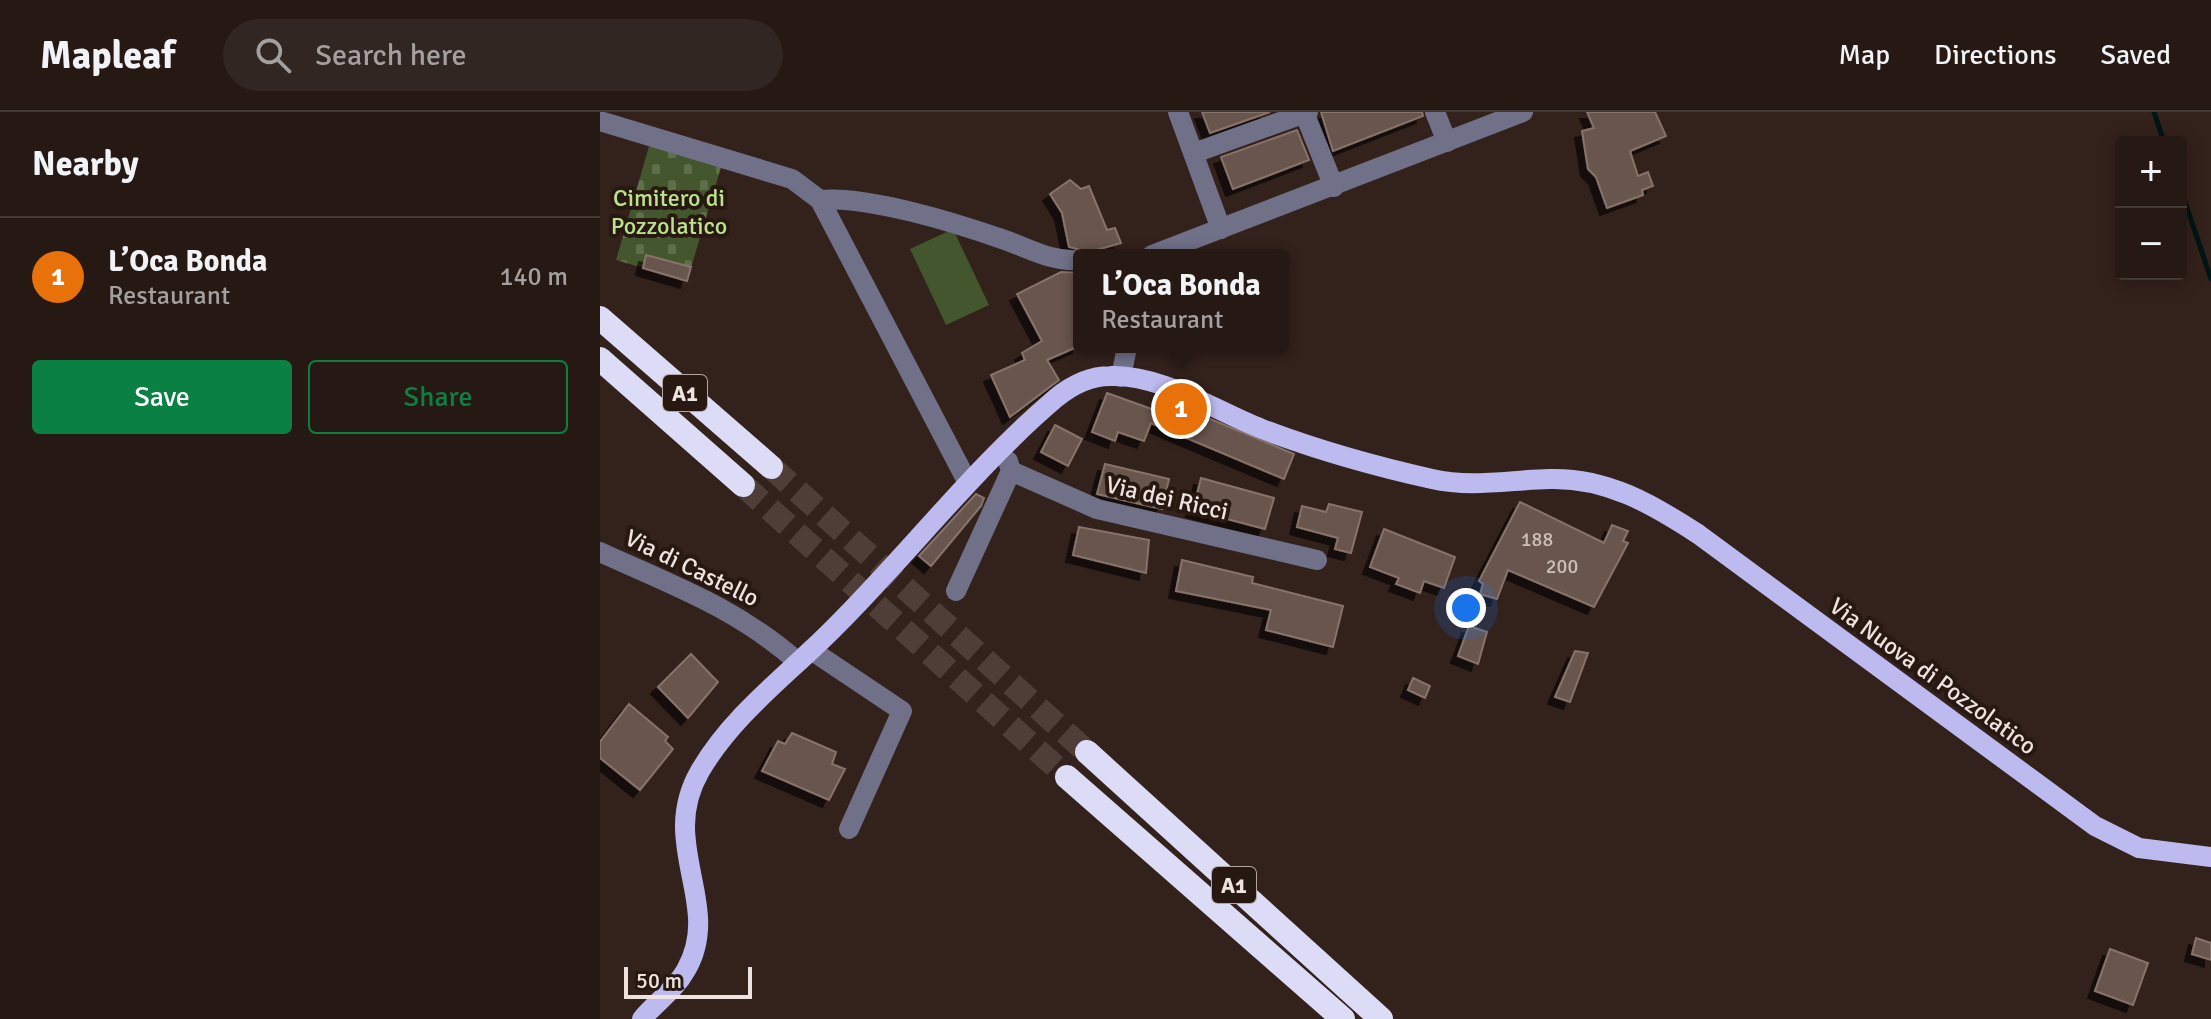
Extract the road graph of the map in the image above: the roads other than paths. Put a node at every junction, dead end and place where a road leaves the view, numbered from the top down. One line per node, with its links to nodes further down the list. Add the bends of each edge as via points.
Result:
1 (1178, 112): 7 (street)
2 (1306, 112): 7 (street); 8 (street)
3 (1435, 112): 6 (street)
4 (1523, 112): 6 (street)
5 (600, 121): 9 (street, via 792,179)
6 (1447, 142): 8 (street)
7 (1194, 153): 10 (street)
8 (1334, 187): 10 (street)
9 (820, 200): 12 (street, via 859,200 1001,238 1060,262); 20 (street)
10 (1221, 229): 11 (street)
11 (1168, 249)
12 (1073, 261)
13 (600, 318): 18 (highway, A1)
14 (1126, 353): 16 (street)
15 (600, 359): 21 (highway, A1)
16 (1121, 377): 17 (main road, via 1085,380 1070,388); 29 (main road, Via Nuova di Pozzolatico, via 1169,389 1294,441 1435,480 1476,485 1566,479 1639,498 1698,534 2095,826 2139,848)
17 (1000, 452): 19 (street); 20 (main road)
18 (771, 467)
19 (1011, 471): 23 (street, Via dei Ricci, via 1097,509); 24 (street)
20 (968, 483): 25 (main road)
21 (743, 485)
22 (600, 552): 25 (street, Via di Castello, via 733,613)
23 (1317, 560)
24 (956, 591)
25 (804, 656): 28 (street, Via di Castello, via 902,711); 30 (main road, via 724,736 694,782 683,829 699,918 697,944 678,983)
26 (1087, 752): 32 (highway, A1)
27 (1067, 777): 31 (highway, A1)
28 (849, 829)
29 (2211, 857)
30 (642, 1019)
31 (1343, 1019)
32 (1381, 1019)

